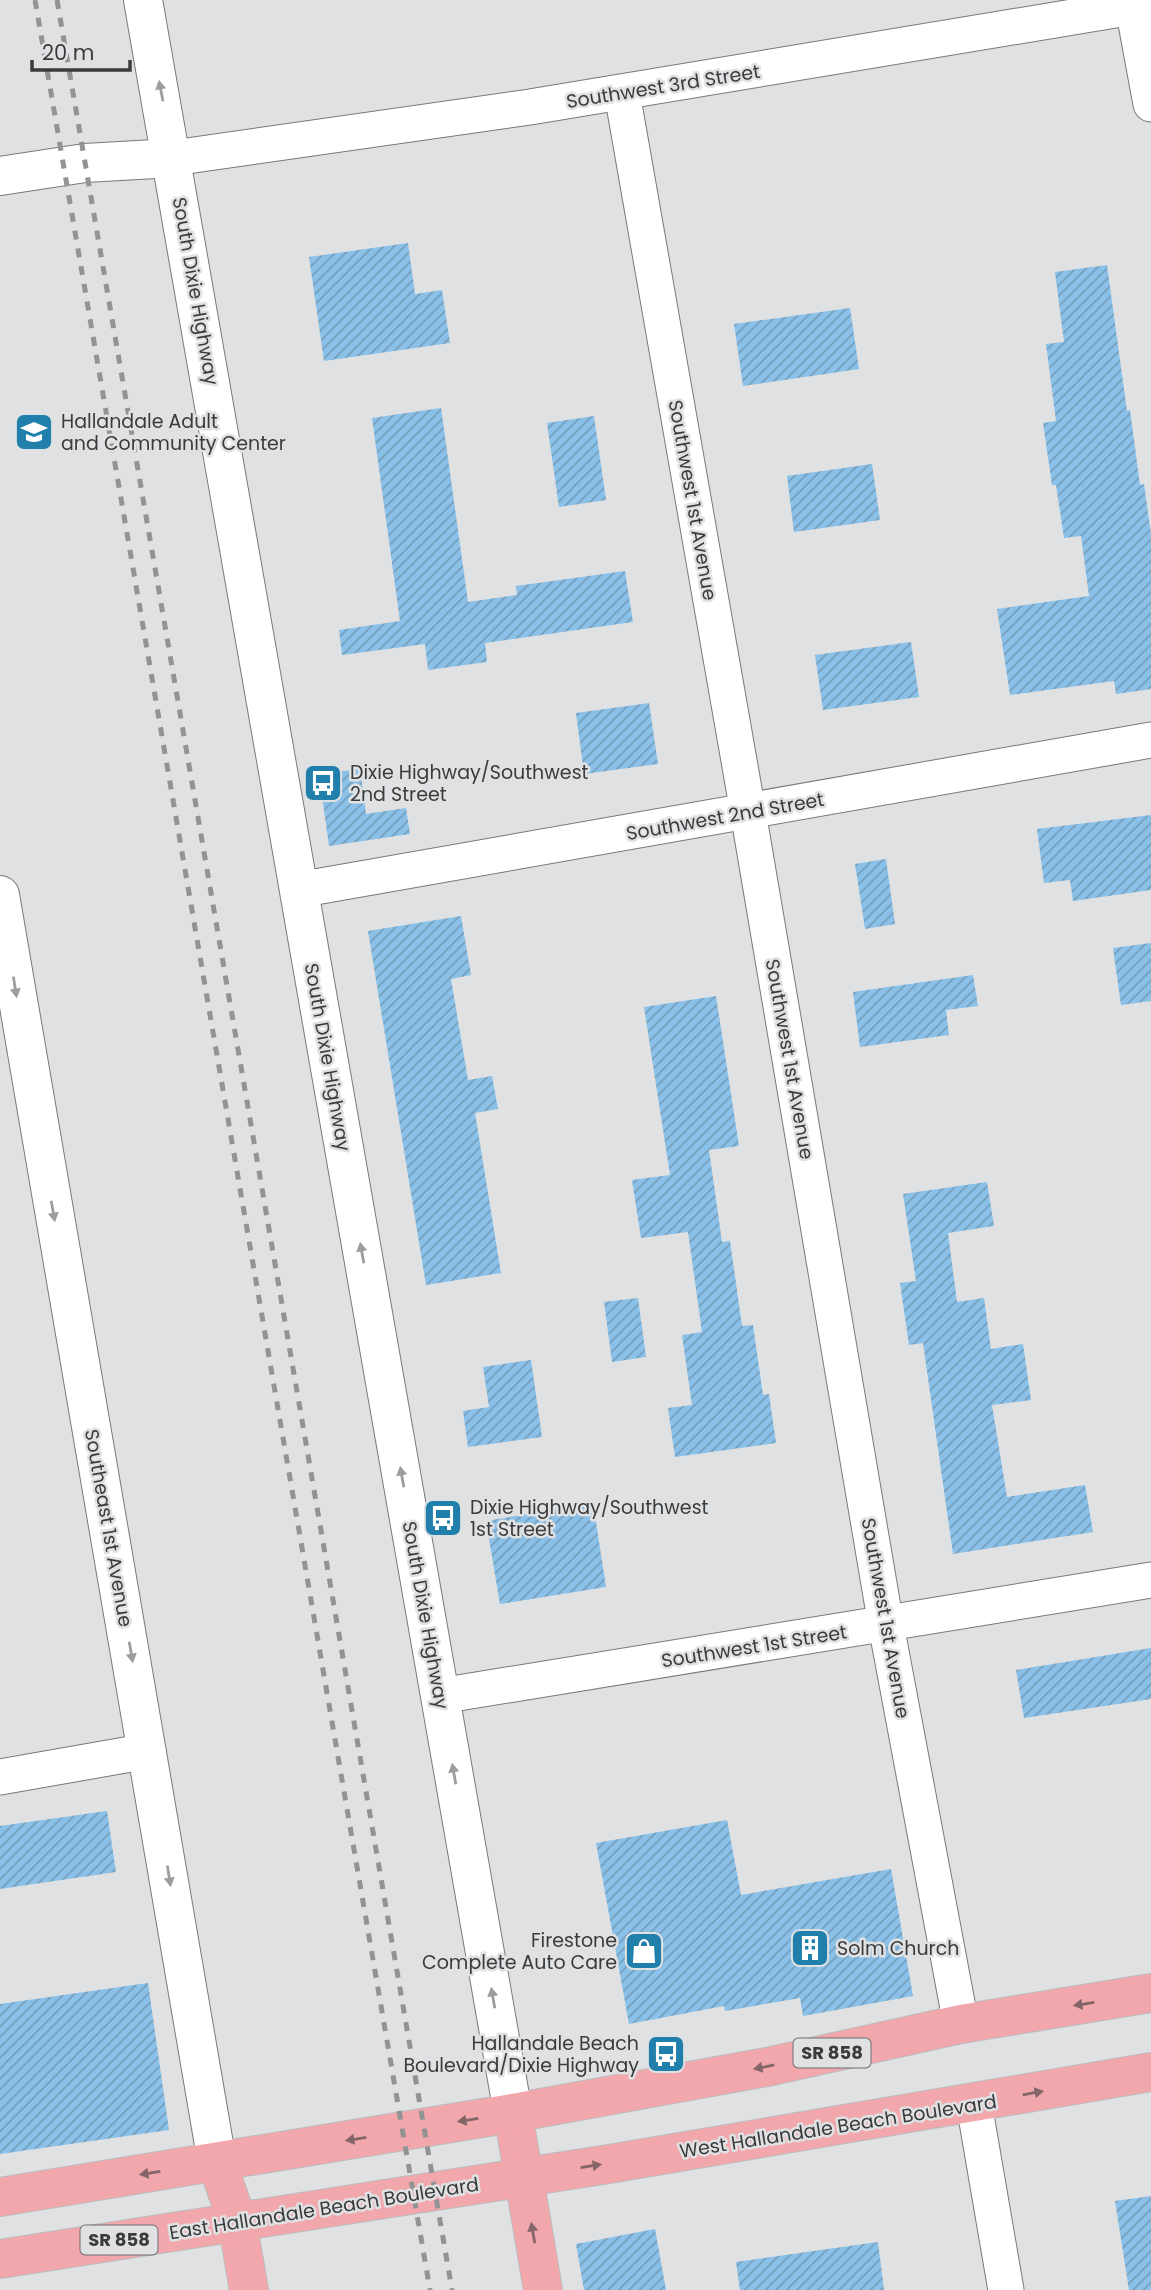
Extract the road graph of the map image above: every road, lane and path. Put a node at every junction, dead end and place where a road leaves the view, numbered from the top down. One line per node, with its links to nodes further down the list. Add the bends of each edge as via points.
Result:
1 (143, 0): 5 (main road, South Dixie Highway, one-way to 1)
2 (1140, 4): 3 (street, Southwest 3rd Street); 4 (street)
3 (622, 93): 5 (street, Southwest 3rd Street); 8 (street, Southwest 1st Avenue)
4 (1151, 104)
5 (173, 158): 6 (main road, via 86,163); 9 (main road, South Dixie Highway)
6 (0, 176)
7 (1151, 740): 8 (street, Southwest 2nd Street)
8 (748, 812): 9 (street, Southwest 2nd Street); 13 (street, Southwest 1st Avenue)
9 (298, 890): 14 (main road, South Dixie Highway, one-way to 9)
10 (0, 895): 11 (main road, Southeast 1st Avenue)
11 (4, 939): 15 (main road, Southeast 1st Avenue, one-way to 15)
12 (1151, 1580): 13 (street, Southwest 1st Street)
13 (886, 1625): 14 (street, Southwest 1st Street); 18 (street, Southwest 1st Avenue)
14 (440, 1696): 21 (main road, South Dixie Highway, one-way to 14)
15 (148, 1751): 16 (street); 22 (main road, Southeast 1st Avenue, one-way to 22)
16 (0, 1777)
17 (1151, 1993): 18 (main road, SR 858, one-way to 18)
18 (961, 2024): 21 (main road, SR 858, one-way to 21, via 767,2067)
19 (1151, 2072): 20 (main road, West Hallandale Beach Boulevard / SR 858, one-way to 19)
20 (974, 2104): 23 (main road, West Hallandale Beach Boulevard / SR 858, one-way to 20); 29 (street)
21 (513, 2113): 22 (main road, SR 858, one-way to 22); 23 (main road)
22 (217, 2162): 24 (main road, SR 858, one-way to 24); 25 (main road)
23 (524, 2177): 25 (main road, East Hallandale Beach Boulevard / SR 858); 28 (main road, one-way to 23)
24 (0, 2197)
25 (237, 2221): 26 (main road, East Hallandale Beach Boulevard / SR 858); 27 (main road)
26 (0, 2259)
27 (249, 2290)
28 (543, 2290)
29 (1006, 2290)

